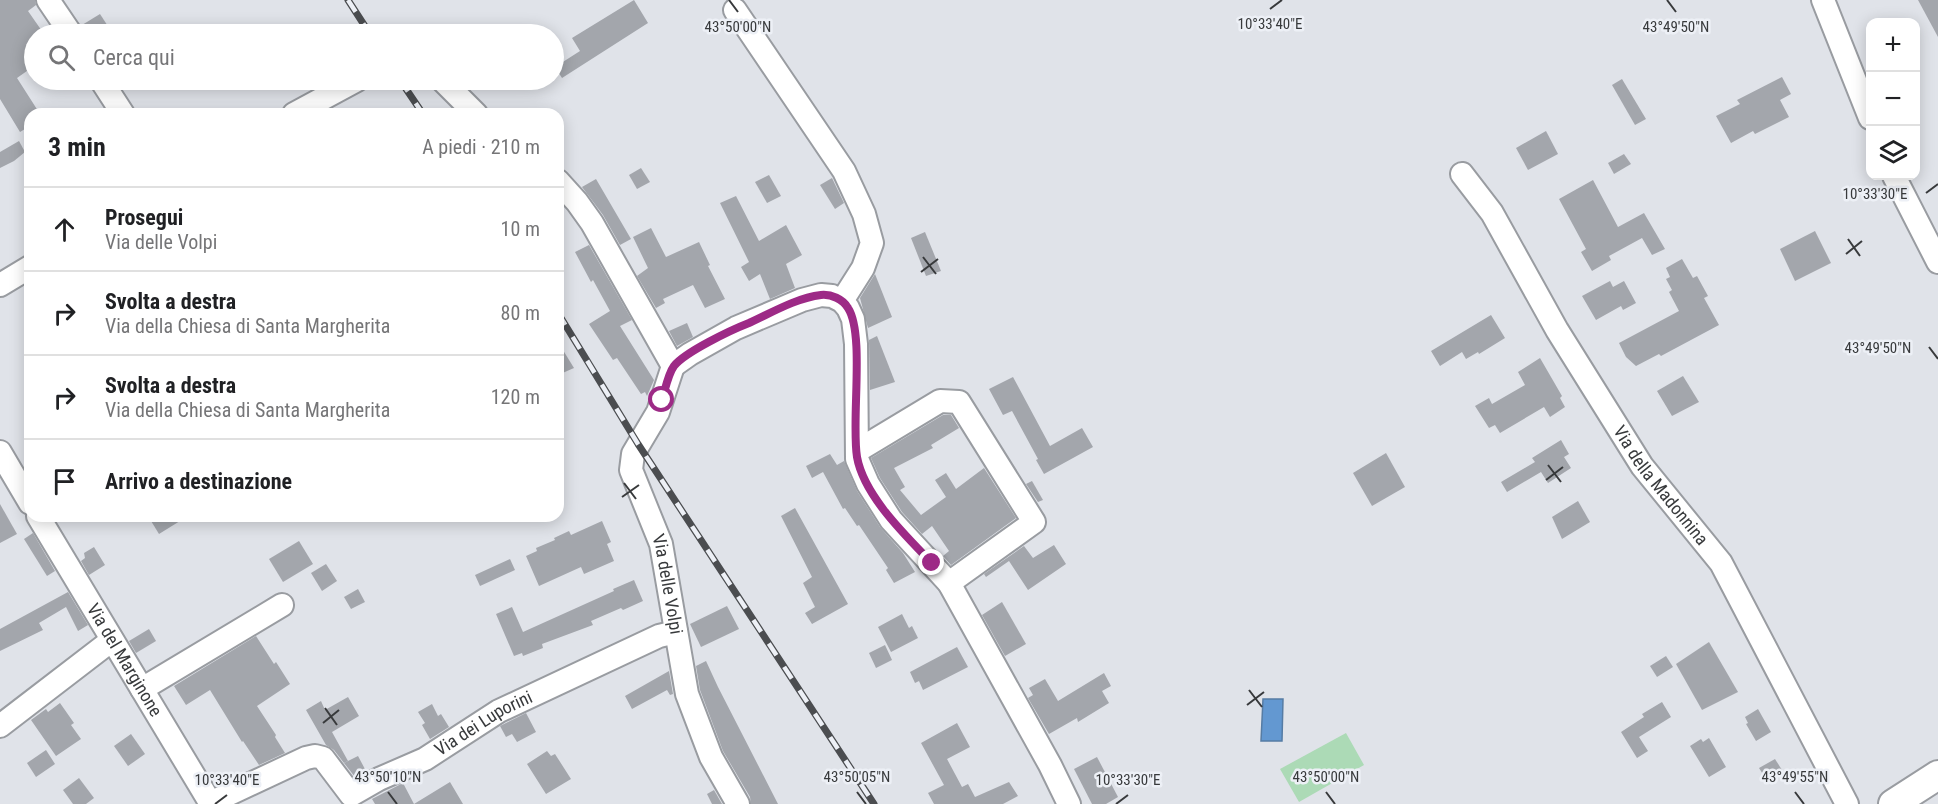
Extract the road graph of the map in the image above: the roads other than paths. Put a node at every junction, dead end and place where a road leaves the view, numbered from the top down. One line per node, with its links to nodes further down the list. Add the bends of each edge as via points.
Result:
1 (48, 0): 4 (street)
2 (1823, 0): 11 (street)
3 (735, 10): 18 (street, via 844,171 864,214 872,243 863,268)
4 (64, 24)
5 (107, 90): 8 (street)
6 (338, 90): 9 (street)
7 (452, 90): 10 (street)
8 (119, 108)
9 (305, 108)
10 (470, 108)
11 (1866, 108)
12 (1462, 174): 34 (street, Via della Madonnina, via 1492,213 1557,330 1642,466 1721,563)
13 (1896, 180): 15 (street)
14 (564, 188): 19 (street, via 592,223)
15 (1938, 262)
16 (24, 271): 17 (street)
17 (0, 285)
18 (842, 301): 19 (street, via 821,295 802,300 736,328); 20 (street, via 853,319 856,344)
19 (673, 366): 26 (street, Via delle Volpi, via 658,412 631,461 634,479 661,543)
20 (857, 451): 24 (street, via 868,484 891,520); 24 (street, via 940,401 959,402 1034,522)
21 (0, 452): 22 (street, Via del Marginone)
22 (24, 492)
23 (42, 522): 27 (street, Via del Marginone)
24 (949, 583): 33 (street)
25 (282, 605): 28 (street)
26 (676, 632): 31 (street, Via dei Luporini, via 658,636 499,711 425,759 379,778 351,795 322,758 315,756); 32 (street, Via delle Volpi, via 687,694 711,757)
27 (112, 640): 28 (street, Via del Marginone); 29 (street)
28 (142, 689): 31 (street, Via del Marginone)
29 (0, 726)
30 (1938, 775): 35 (main road)
31 (211, 803)
32 (738, 804)
33 (1069, 804)
34 (1847, 804)
35 (1893, 804)

